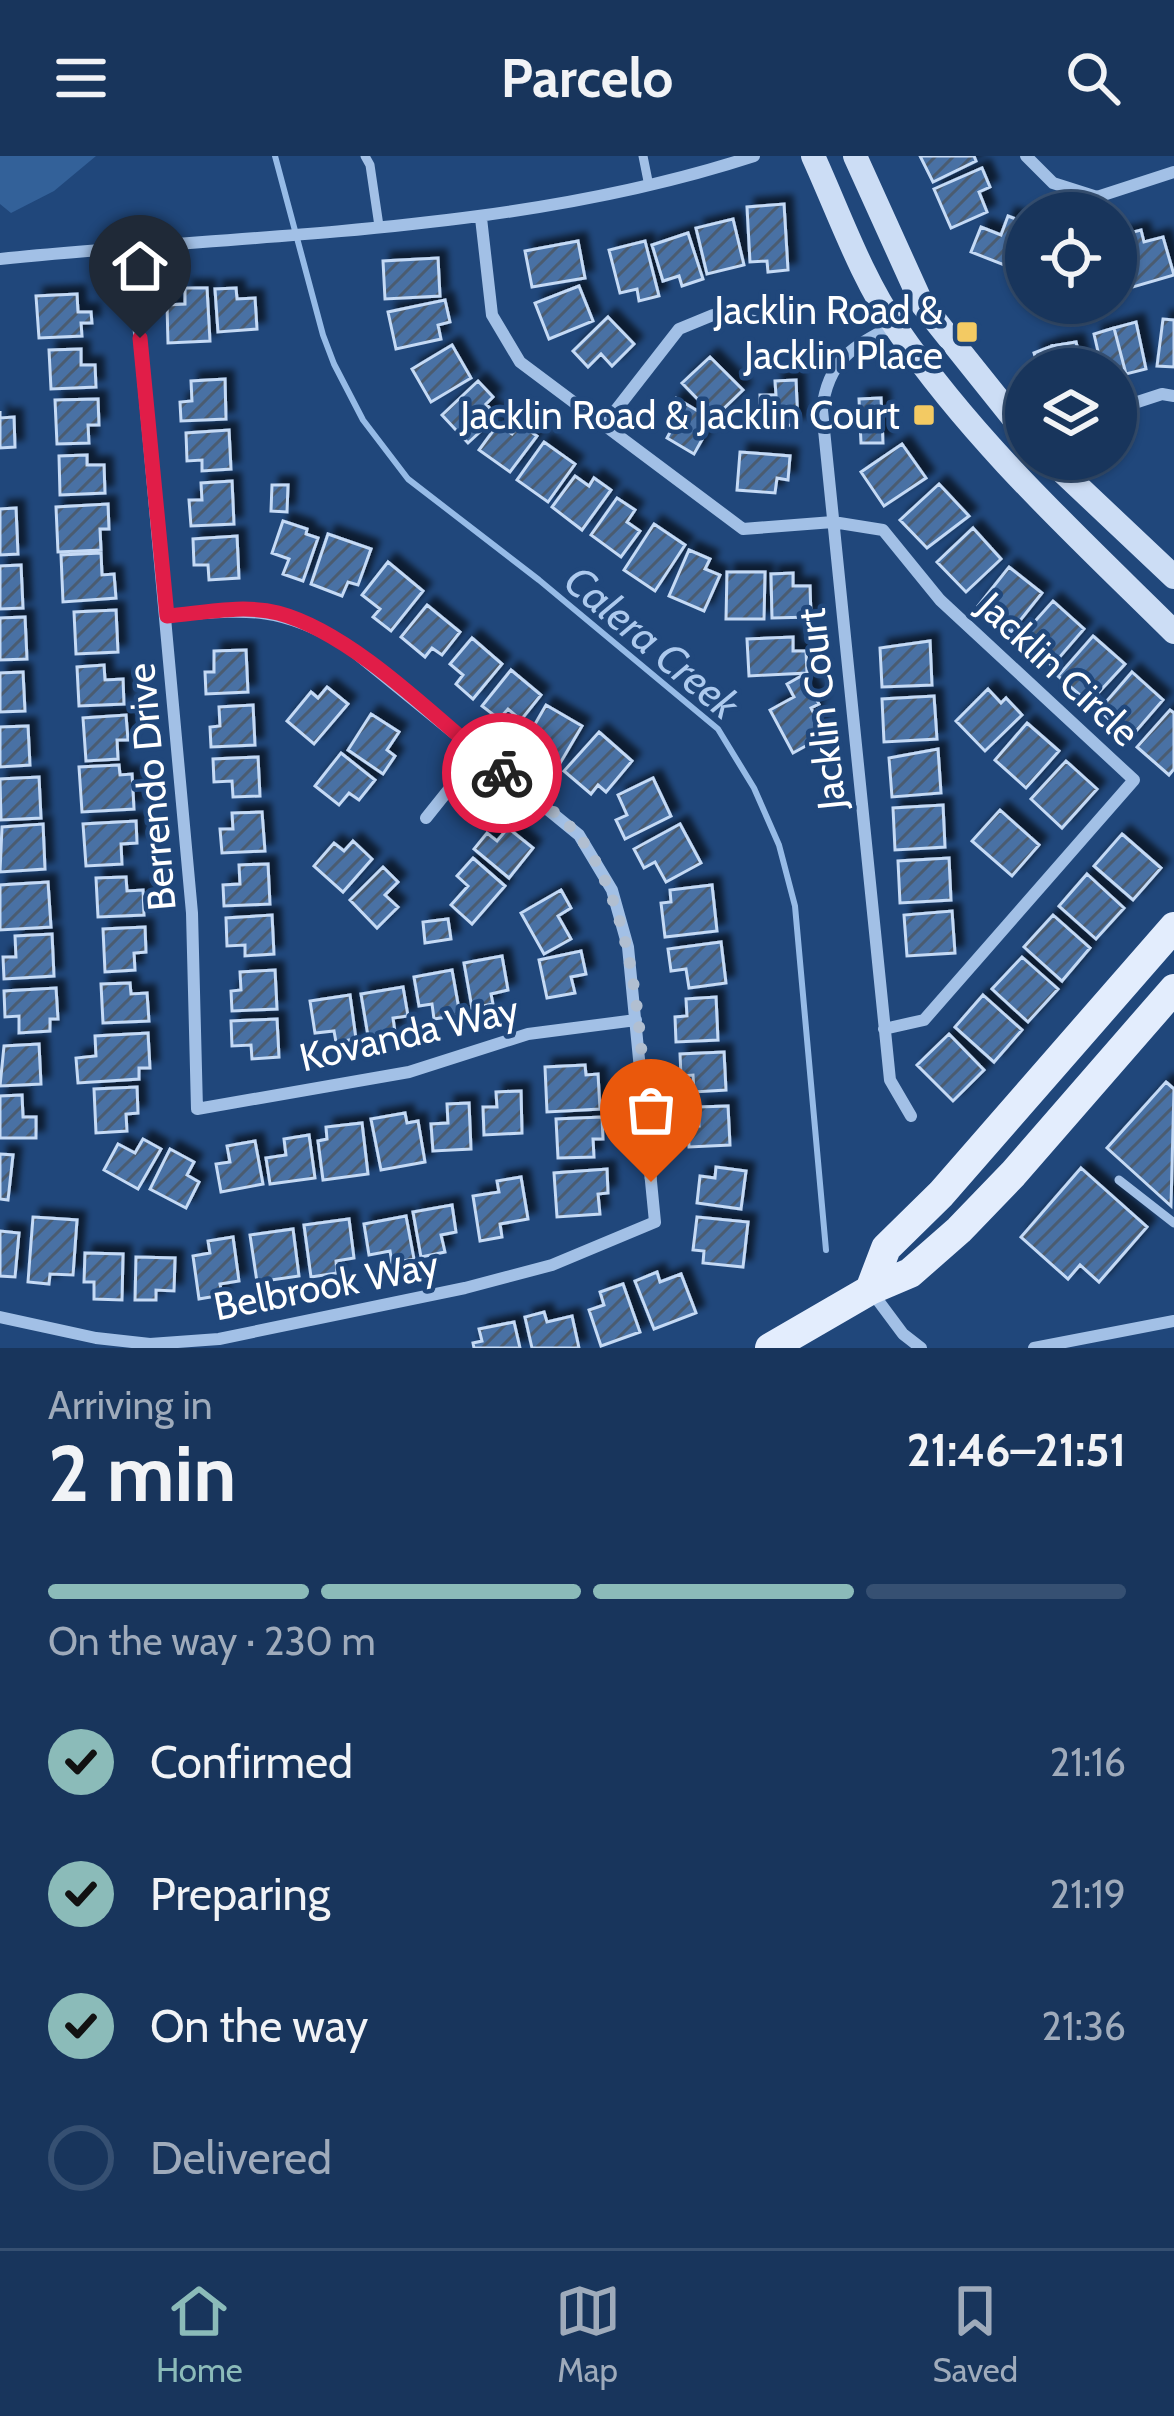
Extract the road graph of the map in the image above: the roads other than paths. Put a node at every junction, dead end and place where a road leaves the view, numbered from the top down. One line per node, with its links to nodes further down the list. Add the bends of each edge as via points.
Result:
1 (365, 156): 10 (lane)
2 (643, 156): 8 (lane)
3 (754, 156): 8 (street)
4 (813, 156): 14 (main road)
5 (855, 156): 17 (main road, via 922,304)
6 (1026, 156): 7 (street, via 1053,184 1097,197)
7 (1174, 172)
8 (649, 186): 9 (street)
9 (481, 218): 10 (street); 18 (street, via 492,315 520,362)
10 (379, 226): 11 (street)
11 (130, 246): 12 (street); 22 (street, Berrendo Drive)
12 (0, 259)
13 (754, 321): 18 (street, via 713,315 679,328)
14 (894, 325): 20 (street, Jacklin Court, via 835,364 825,387); 23 (main road, via 1014,476)
15 (1174, 396): 16 (street)
16 (1137, 402)
17 (1005, 408)
18 (604, 424): 20 (street, via 742,529)
19 (1071, 480): 21 (main road)
20 (832, 522): 29 (street, Jacklin Court); 29 (street, Jacklin Circle, via 883,530 940,600 1134,780 924,1020)
21 (1174, 577)
22 (167, 616): 24 (street, via 245,610 312,624); 30 (street, Berrendo Drive, via 192,913)
23 (1174, 632)
24 (478, 753): 25 (street); 28 (street, via 579,835 612,890)
25 (426, 818)
26 (1174, 927): 34 (main road, via 886,1248)
27 (1174, 989): 34 (main road, via 959,1231 910,1273)
28 (636, 1020): 30 (street, Kovanda Way, via 528,1034 409,1072); 35 (street, Belbrook Way, via 655,1222 552,1265 219,1339 132,1342)
29 (884, 1028): 31 (street, Jacklin Court, via 890,1080)
30 (197, 1108)
31 (911, 1116)
32 (1118, 1180): 33 (lane)
33 (1174, 1223)
34 (870, 1290): 37 (main road); 38 (street)
35 (0, 1317)
36 (1174, 1321): 39 (street)
37 (770, 1348)
38 (921, 1348)
39 (1034, 1348)

